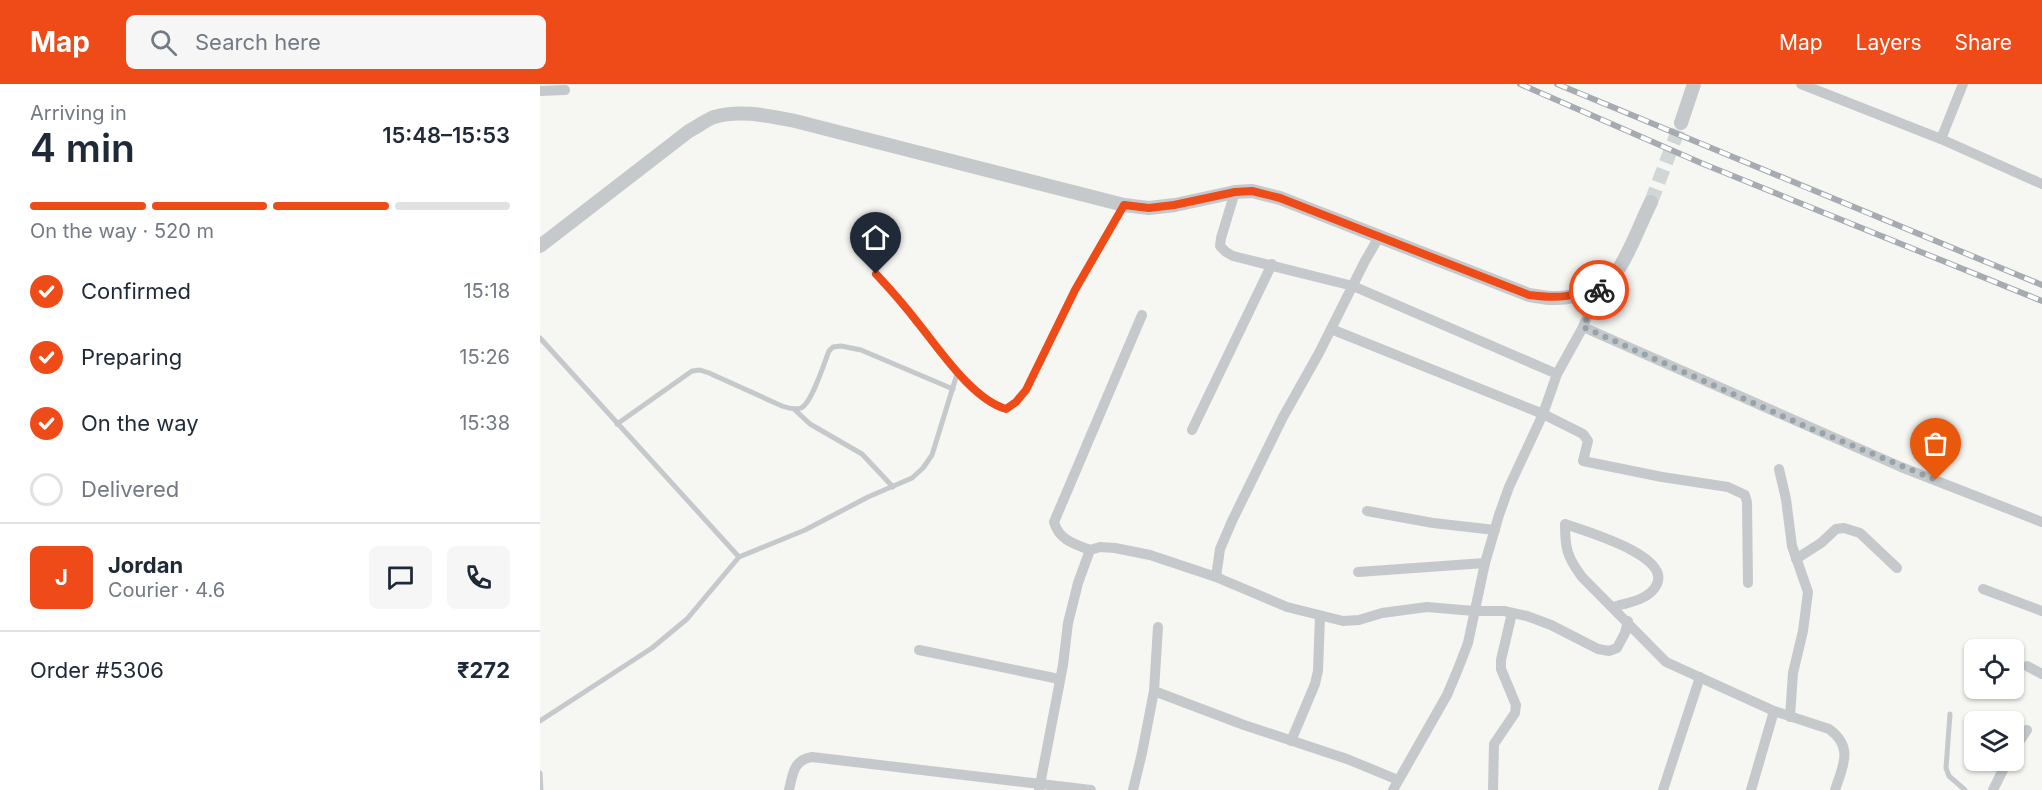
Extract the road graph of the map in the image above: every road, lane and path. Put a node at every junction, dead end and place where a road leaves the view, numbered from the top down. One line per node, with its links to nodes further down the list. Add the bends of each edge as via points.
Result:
1 (1694, 84): 6 (street)
2 (1801, 84): 7 (street)
3 (1963, 84): 7 (street)
4 (565, 90): 5 (street)
5 (540, 91)
6 (1681, 123)
7 (1941, 139): 8 (street)
8 (2041, 181)
9 (1235, 192): 11 (street, via 1157,207); 12 (street, via 1252,191 1280,198); 14 (street, via 1220,246 1233,256)
10 (1651, 202): 17 (street, via 1621,266)
11 (1124, 205): 13 (street, via 795,121 735,114 713,117 689,131); 22 (lane, via 1075,290 1026,390 1016,402 1006,409 995,406)
12 (1379, 237): 16 (street); 17 (street, via 1529,295 1553,298)
13 (540, 246)
14 (1272, 264): 16 (street); 28 (street)
15 (876, 274): 22 (lane)
16 (1353, 286): 20 (street); 23 (street)
17 (1600, 286): 19 (street)
18 (1142, 315): 34 (street, via 1054,522 1066,541)
19 (1583, 327): 23 (street); 32 (street, via 1891,462)
20 (1331, 328): 26 (street); 40 (street, via 1232,521 1220,549)
21 (540, 338): 27 (lane)
22 (957, 374): 24 (lane)
23 (1557, 374): 26 (street)
24 (952, 389): 25 (lane, via 861,350 833,347 806,404); 30 (lane, via 932,455 912,478)
25 (794, 409): 27 (lane, via 700,370 692,371); 30 (lane, via 810,424 862,454)
26 (1542, 414): 33 (street, via 1509,487); 41 (street, via 1583,434 1588,441 1583,461 1728,487 1745,495)
27 (618, 424): 35 (lane)
28 (1192, 430)
29 (1779, 469): 36 (street)
30 (893, 487): 35 (lane)
31 (1367, 511): 33 (street)
32 (2042, 522)
33 (1495, 530): 37 (street)
34 (1090, 550): 40 (street, via 1115,548 1150,555); 54 (street, via 1068,623)
35 (739, 557): 59 (lane, via 687,618 652,648)
36 (1796, 559): 38 (street, via 1844,528 1860,533); 58 (street, via 1808,592 1793,673)
37 (1485, 563): 39 (street); 44 (street)
38 (1897, 568)
39 (1358, 572)
40 (1216, 577): 47 (street, via 1287,607)
41 (1748, 583)
42 (1983, 589): 45 (street)
43 (1613, 607): 43 (street, via 1571,562 1565,546 1565,524 1641,554 1656,568 1658,583 1651,593); 48 (street)
44 (1474, 611): 46 (street); 47 (street, via 1418,608 1343,621); 65 (street, via 1468,643 1447,696)
45 (2042, 611)
46 (1512, 613): 48 (street, via 1551,625 1609,651 1617,648); 72 (street, via 1501,669 1516,705 1515,713 1494,744)
47 (1320, 616): 62 (street, via 1315,684)
48 (1628, 621): 53 (street, via 1666,662)
49 (1158, 627): 55 (street)
50 (919, 650): 54 (street)
51 (2027, 666): 52 (street)
52 (2042, 674)
53 (1700, 677): 56 (street); 73 (street)
54 (1059, 679): 66 (street)
55 (1154, 691): 62 (street); 71 (street)
56 (1774, 711): 58 (street); 74 (street)
57 (1950, 714): 76 (lane, via 1946,768)
58 (1790, 717): 75 (street, via 1829,729 1844,746 1845,759)
59 (540, 721)
60 (2027, 730): 61 (street)
61 (2024, 734)
62 (1291, 741): 65 (street, via 1329,752)
63 (2003, 771): 67 (street)
64 (540, 772): 68 (lane)
65 (1396, 785)
66 (1040, 787): 69 (street, via 812,757 803,758 796,765); 70 (street)
67 (1995, 789)
68 (541, 790)
69 (789, 790)
70 (1091, 790)
71 (1133, 790)
72 (1493, 790)
73 (1663, 790)
74 (1751, 790)
75 (1835, 790)
76 (1965, 790)

